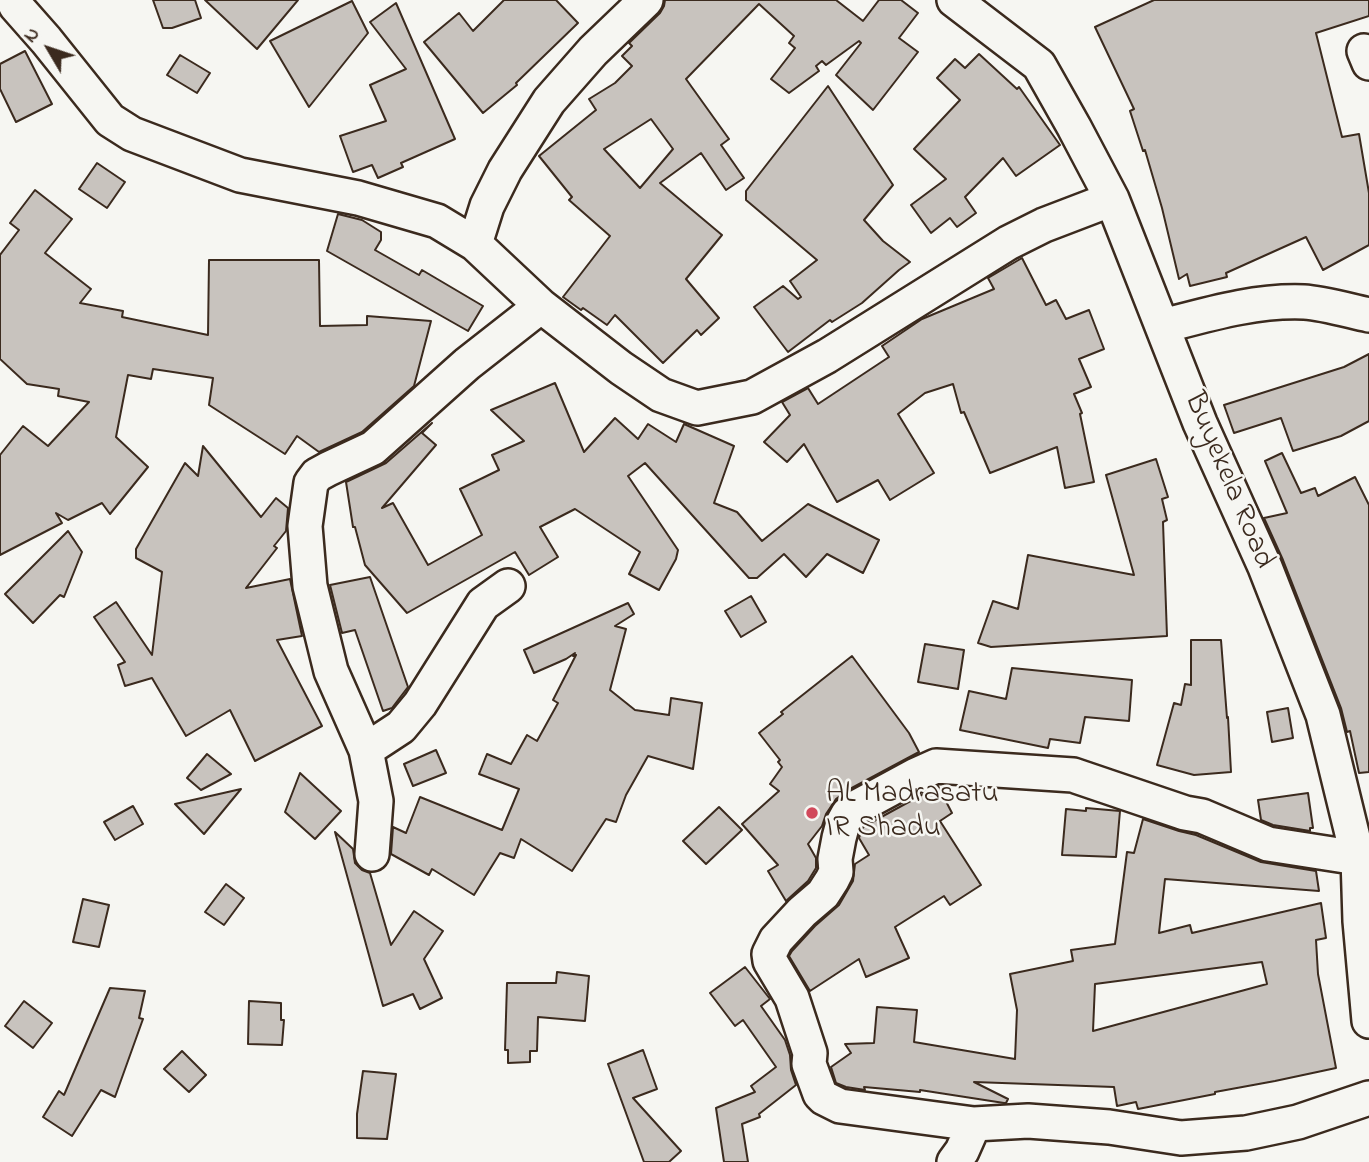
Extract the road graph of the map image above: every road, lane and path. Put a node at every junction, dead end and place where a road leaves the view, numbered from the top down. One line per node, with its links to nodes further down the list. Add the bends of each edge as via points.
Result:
1 (13, 0): 5 (street, via 110,120 132,134 240,176 358,198 437,221)
2 (646, 0): 5 (street, via 549,101 505,170)
3 (954, 0): 4 (street, Buyekela Road, via 1039,65)
4 (1112, 199): 6 (street, via 1008,243 827,356 752,397 697,408 661,396); 8 (street, Buyekela Road)
5 (475, 244): 6 (street)
6 (541, 306): 10 (street, via 373,447 317,475 311,483 305,526 310,586 331,671)
7 (1369, 315): 8 (street, via 1306,302 1210,313)
8 (1163, 326): 12 (street, Buyekela Road, via 1323,715)
9 (508, 586): 10 (street, via 483,604 401,727)
10 (366, 750): 11 (street, via 376,801)
11 (372, 854)
12 (1363, 857): 13 (street, Buyekela Road, via 1360,921); 15 (street, via 1268,844 1202,816 1073,775 936,766 857,807 843,823 832,880 776,940 770,961 792,998 810,1053 809,1064 824,1098 839,1106)
13 (1369, 1021)
14 (1369, 1098): 15 (street, via 1285,1125 1181,1138 1028,1121)
15 (974, 1124): 16 (street)
16 (954, 1162)

